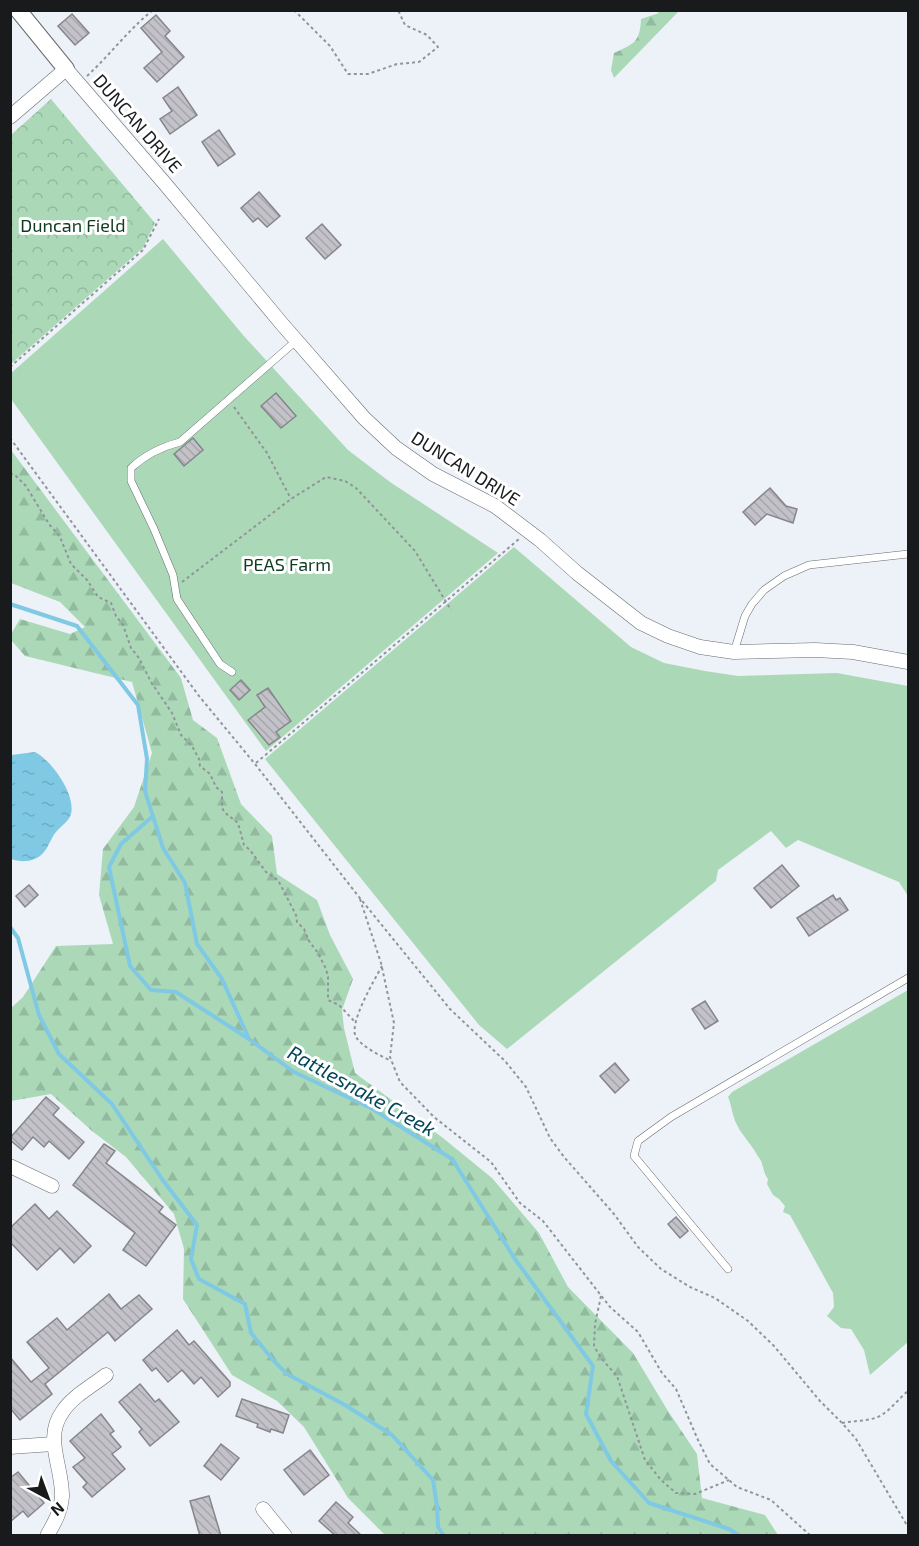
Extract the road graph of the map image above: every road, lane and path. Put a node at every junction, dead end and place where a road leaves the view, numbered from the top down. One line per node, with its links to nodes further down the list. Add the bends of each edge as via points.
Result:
1 (153, 10): 6 (path)
2 (294, 10): 3 (path, via 330,46 348,74 368,74 397,64 419,62 438,47 428,35 405,25)
3 (398, 10)
4 (23, 12): 5 (street, DUNCAN DRIVE)
5 (66, 69): 6 (street, DUNCAN DRIVE); 7 (street)
6 (78, 83): 9 (street, DUNCAN DRIVE)
7 (10, 117)
8 (159, 219): 10 (path, via 143,250)
9 (297, 340): 11 (lane); 15 (street, DUNCAN DRIVE, via 364,418 396,448 433,474 495,506)
10 (10, 367)
11 (229, 400): 14 (path, via 267,453); 17 (lane, via 180,442 162,446 131,468 131,481)
12 (10, 438): 23 (path, via 199,696)
13 (10, 473): 27 (path, via 26,486 60,537 71,564 98,597 111,603 181,735 222,792 224,812 238,823 244,845 266,873 278,880 297,922 318,953 328,977 328,1000 339,1005)
14 (291, 499): 17 (path); 18 (path, via 326,477 356,488 415,551)
15 (528, 531): 18 (path); 20 (street, DUNCAN DRIVE, via 641,623 700,647)
16 (909, 554): 20 (lane, via 809,565 784,576 752,604)
17 (175, 587): 22 (lane, via 177,599 220,664)
18 (445, 601): 19 (path); 23 (path)
19 (451, 609)
20 (734, 652): 21 (street, DUNCAN DRIVE, via 853,652)
21 (909, 662)
22 (232, 672)
23 (255, 764): 24 (path)
24 (359, 897): 25 (path); 35 (path, via 450,1009 505,1061 526,1087 550,1138 638,1248 661,1269 748,1321)
25 (382, 966): 27 (path); 28 (path, via 394,1023)
26 (909, 978): 31 (lane, via 671,1117 638,1141 634,1156)
27 (356, 1023): 28 (path, via 356,1036)
28 (392, 1061): 32 (path, via 400,1082 434,1118 491,1162 520,1203 543,1221)
29 (10, 1166): 30 (street)
30 (52, 1186)
31 (728, 1269)
32 (602, 1296): 38 (path, via 638,1332 676,1389 710,1464); 38 (path, via 594,1346 617,1376 645,1460 676,1493 695,1494)
33 (106, 1375): 36 (street, via 62,1411)
34 (909, 1391): 35 (path, via 876,1418)
35 (842, 1423): 40 (path, via 856,1439)
36 (53, 1444): 37 (street); 41 (street, via 62,1497)
37 (10, 1447)
38 (729, 1480): 43 (path, via 771,1500)
39 (262, 1509): 42 (street)
40 (909, 1527)
41 (47, 1536)
42 (285, 1536)
43 (811, 1536)

